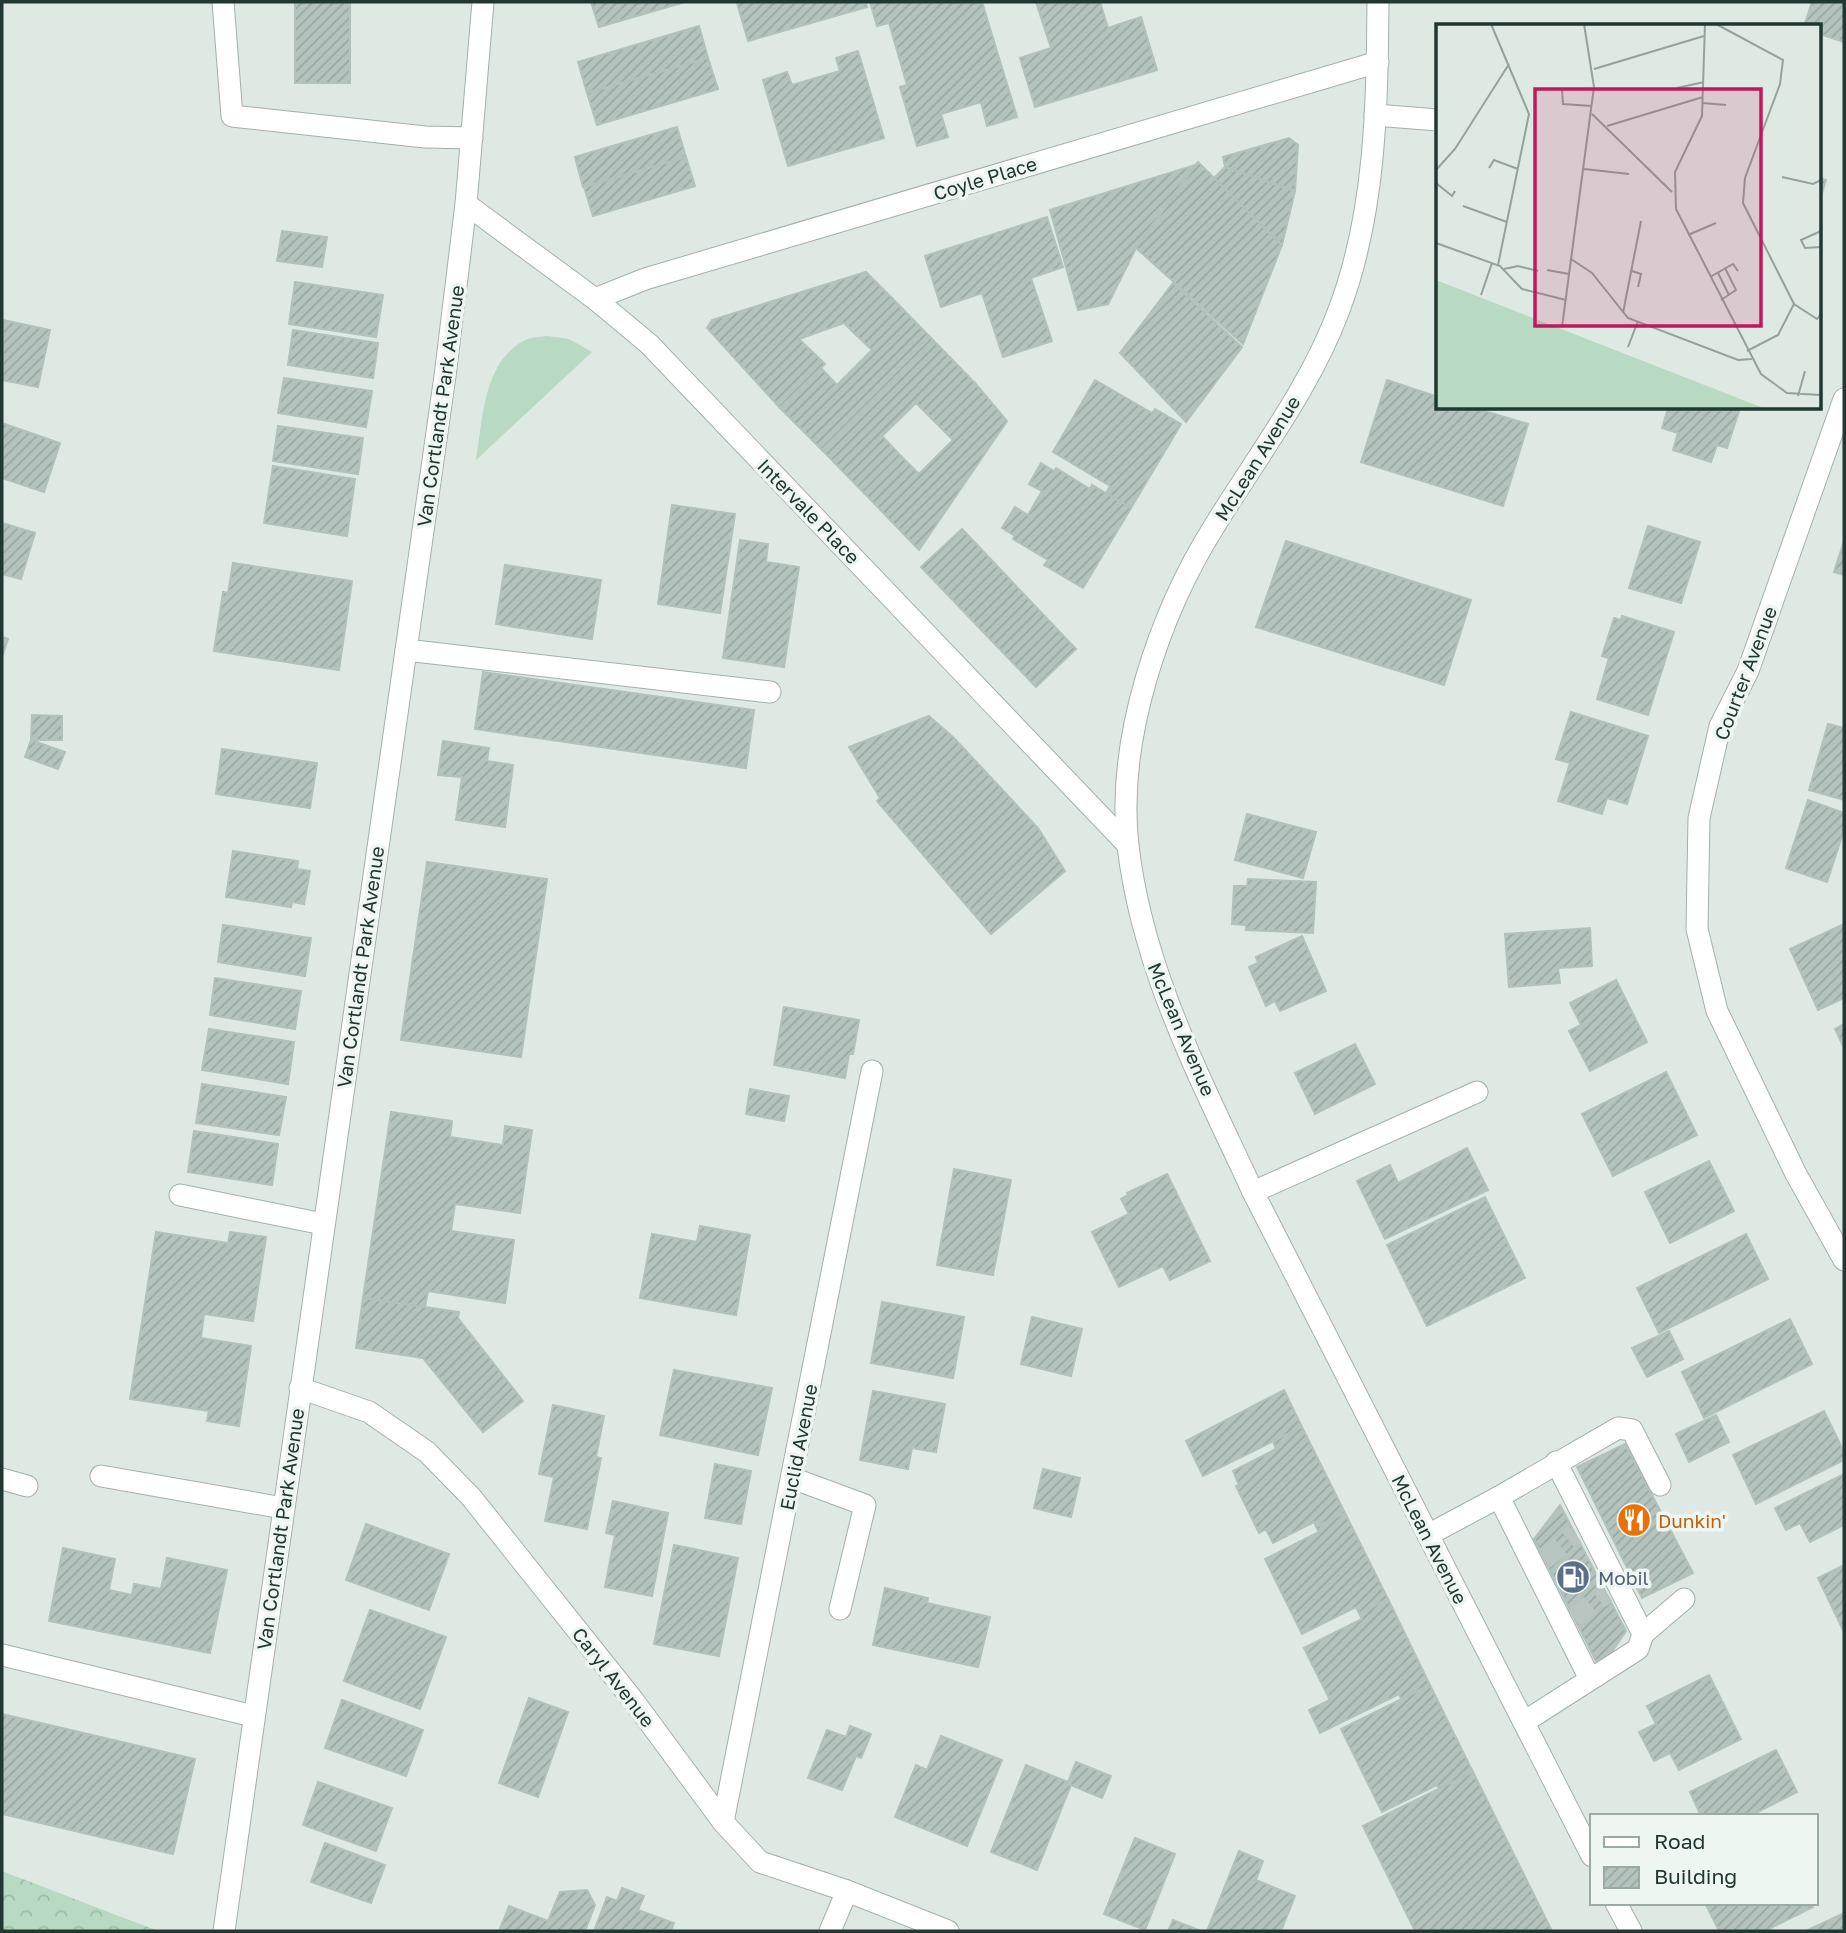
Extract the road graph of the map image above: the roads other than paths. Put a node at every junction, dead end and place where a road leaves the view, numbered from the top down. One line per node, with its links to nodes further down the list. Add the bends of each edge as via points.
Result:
1 (223, 2): 7 (street, via 232,116)
2 (483, 2): 7 (street, Van Cortlandt Park Avenue)
3 (1378, 2): 4 (street, McLean Avenue)
4 (1377, 62): 5 (street, McLean Avenue); 9 (street, Coyle Place, via 645,279)
5 (1375, 116): 6 (street); 13 (street, McLean Avenue, via 1365,218 1339,312 1297,396 1198,554 1168,614 1154,655 1132,743)
6 (1436, 120)
7 (472, 138): 8 (street, Van Cortlandt Park Avenue)
8 (466, 204): 9 (street, Intervale Place); 11 (street, Van Cortlandt Park Avenue)
9 (595, 299): 13 (street, Intervale Place, via 649,344)
10 (1844, 399): 19 (street, Courter Avenue, via 1748,671 1720,726 1699,818 1697,929 1717,1011 1796,1174)
11 (406, 650): 12 (street); 18 (street, Van Cortlandt Park Avenue)
12 (770, 692)
13 (1128, 845): 16 (street, McLean Avenue, via 1156,974)
14 (872, 1071): 23 (street, Euclid Avenue)
15 (1477, 1092): 16 (street)
16 (1253, 1192): 29 (street, McLean Avenue)
17 (180, 1195): 18 (street)
18 (323, 1224): 20 (street, Van Cortlandt Park Avenue)
19 (1844, 1260)
20 (300, 1388): 28 (street, Van Cortlandt Park Avenue); 37 (street, Caryl Avenue, via 369,1412 426,1452 471,1497 634,1700)
21 (1556, 1462): 25 (street, via 1618,1427 1632,1430); 27 (street); 32 (street, via 1581,1529)
22 (101, 1476): 28 (street)
23 (792, 1478): 31 (street, via 865,1505); 37 (street, Euclid Avenue)
24 (2, 1479): 26 (street)
25 (1660, 1485)
26 (27, 1486)
27 (1499, 1497): 29 (street); 34 (street, via 1569,1622)
28 (283, 1508): 35 (street, Van Cortlandt Park Avenue)
29 (1428, 1535): 36 (street, McLean Avenue)
30 (1684, 1599): 32 (street)
31 (840, 1609)
32 (1643, 1634): 34 (street, via 1638,1649)
33 (2, 1655): 35 (street)
34 (1590, 1679): 36 (street)
35 (253, 1716): 41 (street, Van Cortlandt Park Avenue)
36 (1524, 1722): 38 (street, McLean Avenue)
37 (723, 1822): 39 (street, Caryl Avenue, via 761,1862)
38 (1590, 1852)
39 (847, 1891): 42 (street); 43 (street, Caryl Avenue)
40 (1617, 1905): 44 (street)
41 (224, 1931)
42 (830, 1931)
43 (948, 1931)
44 (1631, 1931)

